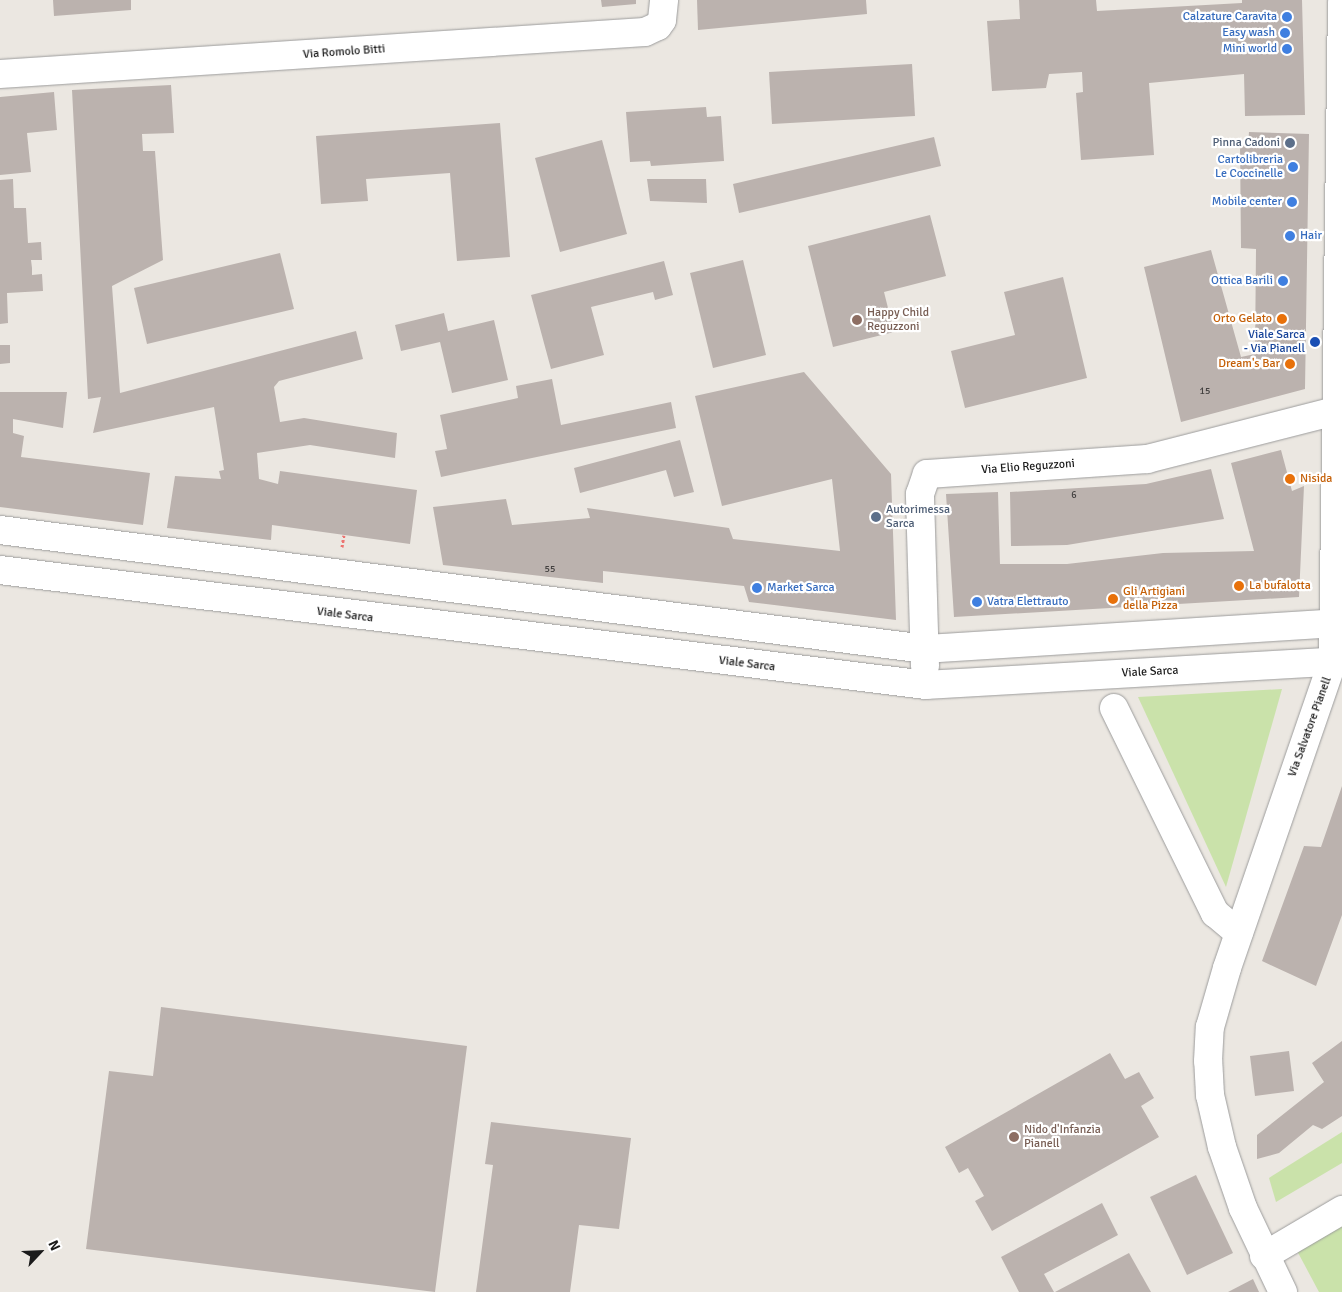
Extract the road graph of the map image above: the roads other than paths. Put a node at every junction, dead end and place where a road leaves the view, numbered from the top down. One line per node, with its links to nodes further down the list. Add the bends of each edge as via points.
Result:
1 (664, 0): 3 (street, Via Romolo Bitti, via 662,20 658,26 644,32)
2 (1342, 2): 4 (street, Via Salvatore Pianell)
3 (0, 74)
4 (1341, 120): 5 (street, Via Salvatore Pianell)
5 (1336, 410): 10 (street, Via Salvatore Pianell); 11 (street, Via Elio Reguzzoni, via 1147,459 927,474 920,494)
6 (0, 530): 7 (street)
7 (160, 550): 9 (street); 11 (street)
8 (0, 570): 9 (street, Viale Sarca)
9 (155, 592): 13 (street, Viale Sarca)
10 (1338, 623): 11 (street); 12 (street, Via Salvatore Pianell)
11 (924, 649): 13 (street, Via Elio Reguzzoni)
12 (1338, 661): 13 (street, Viale Sarca); 15 (street, Via Salvatore Pianell)
13 (926, 686)
14 (1114, 708): 15 (street, via 1215,913)
15 (1239, 933): 17 (street, Via Salvatore Pianell, via 1210,1027 1210,1095 1222,1147)
16 (1342, 1210): 17 (street)
17 (1264, 1256): 18 (street, Via Salvatore Pianell)
18 (1283, 1292)

